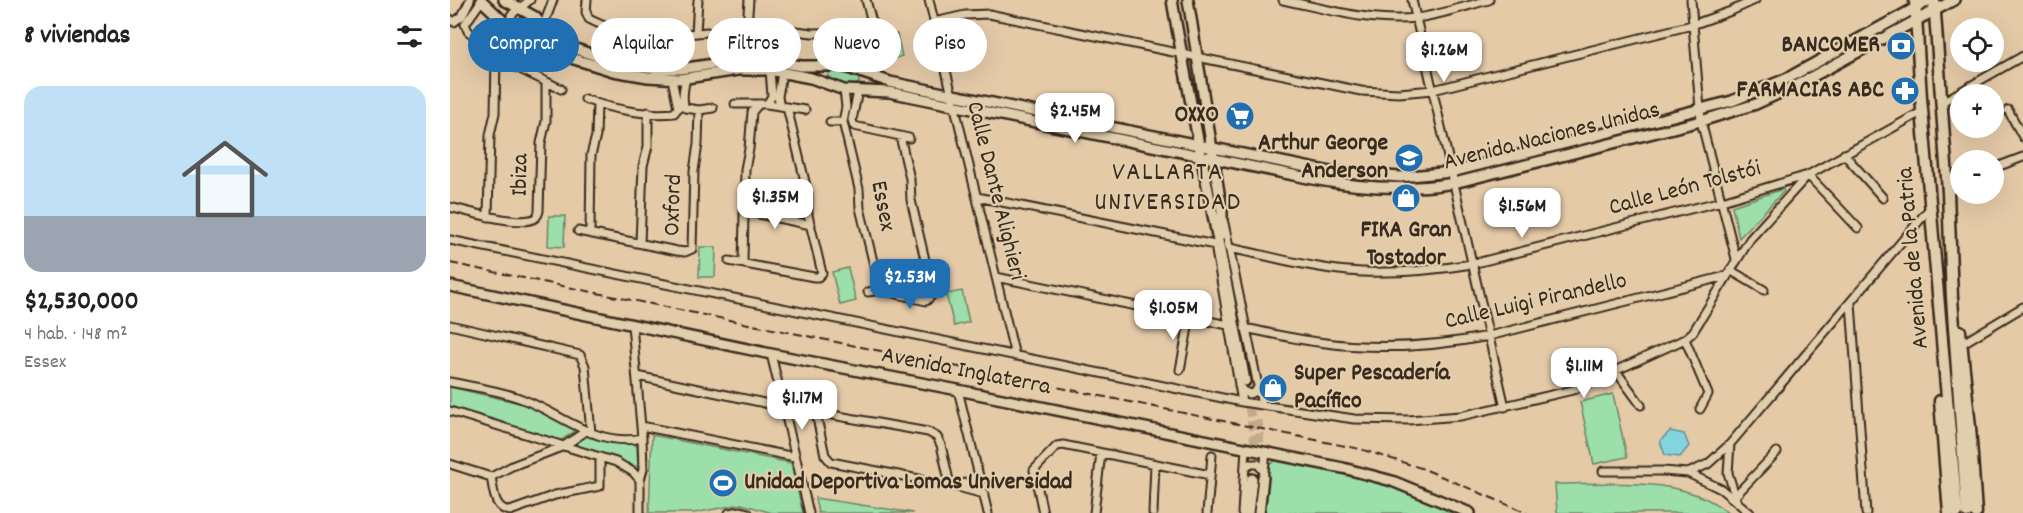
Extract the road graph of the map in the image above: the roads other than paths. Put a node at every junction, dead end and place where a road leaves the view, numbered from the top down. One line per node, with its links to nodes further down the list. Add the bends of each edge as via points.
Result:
1 (470, 0): 33 (street, via 461,18 454,22)
2 (482, 0): 24 (street); 25 (street, Avenida Naciones Unidas)
3 (504, 0): 22 (street, Avenida Naciones Unidas)
4 (530, 0): 22 (street)
5 (553, 0): 28 (street)
6 (587, 0): 39 (street, via 589,19 618,29)
7 (698, 0): 39 (street)
8 (749, 0): 29 (street)
9 (866, 0): 38 (street, via 871,30)
10 (929, 0): 30 (street, Calle Dante Alighieri)
11 (1172, 0): 41 (street)
12 (1188, 0): 43 (street)
13 (1283, 0): 32 (street, via 1361,16)
14 (1412, 0): 32 (street)
15 (1489, 0): 32 (street)
16 (1691, 0): 35 (street)
17 (1755, 0): 35 (street)
18 (1930, 0): 20 (street, Avenida Naciones Unidas)
19 (1954, 0): 21 (street, Avenida Naciones Unidas)
20 (1916, 4): 34 (main road, Avenida de la Patria); 74 (street, Avenida Naciones Unidas, via 1786,79)
21 (1935, 5): 34 (street, Avenida Naciones Unidas); 65 (main road, Avenida de la Patria)
22 (520, 8): 26 (street); 27 (street, Avenida Naciones Unidas)
23 (468, 18): 36 (street)
24 (468, 18)
25 (499, 18)
26 (511, 18)
27 (537, 18)
28 (547, 18)
29 (748, 18)
30 (933, 18)
31 (952, 18): 41 (street, via 981,13)
32 (1417, 18): 61 (street)
33 (450, 19)
34 (1916, 21): 76 (main road, Avenida de la Patria); 78 (street, Avenida Naciones Unidas, via 1776,96)
35 (1692, 25): 61 (street); 74 (street)
36 (468, 32)
37 (707, 32): 39 (street)
38 (801, 32)
39 (696, 33)
40 (579, 51): 45 (street, Avenida Naciones Unidas, via 636,66 680,69)
41 (1181, 54): 43 (street); 84 (street)
42 (2023, 56): 65 (street)
43 (1198, 57): 61 (street, via 1361,91); 85 (street)
44 (579, 60): 56 (street, Avenida Naciones Unidas, via 630,75)
45 (707, 65)
46 (496, 72): 103 (street, Ibiza)
47 (524, 72): 57 (street)
48 (725, 72): 55 (street, Avenida Naciones Unidas)
49 (765, 72): 68 (street, via 772,96)
50 (782, 72): 58 (street, Avenida Naciones Unidas); 70 (street, via 778,97)
51 (827, 72): 58 (street)
52 (859, 72): 54 (street, Avenida Naciones Unidas)
53 (946, 72): 63 (street, Calle Dante Alighieri)
54 (866, 74): 62 (street, via 868,84); 63 (street, Avenida Naciones Unidas)
55 (686, 78): 56 (street, Avenida Naciones Unidas); 72 (street, via 684,105 689,110)
56 (672, 79): 77 (street, via 678,110)
57 (546, 84): 59 (street); 103 (street, Ibiza, via 538,214 530,220)
58 (830, 86): 60 (street, Avenida Naciones Unidas)
59 (561, 90)
60 (844, 90): 62 (street, Avenida Naciones Unidas); 80 (street, Essex)
61 (1433, 90): 91 (street)
62 (860, 91): 69 (street, Avenida Naciones Unidas, via 889,92); 81 (street, via 853,124)
63 (952, 95): 69 (street, Calle Dante Alighieri); 84 (street, Avenida Naciones Unidas)
64 (585, 99): 66 (street)
65 (1942, 102): 94 (main road, Avenida de la Patria)
66 (597, 104): 77 (street); 107 (street, via 591,155)
67 (735, 104): 68 (street)
68 (763, 104): 70 (street); 101 (street, via 752,112)
69 (955, 105): 87 (street, Avenida Naciones Unidas); 95 (street, Calle Dante Alighieri)
70 (784, 106): 73 (street); 104 (street, via 808,194)
71 (713, 108): 72 (street)
72 (699, 110): 109 (street, Oxford, via 692,249 685,252)
73 (806, 110)
74 (1699, 110): 78 (street); 91 (street, Avenida Naciones Unidas)
75 (2008, 110): 82 (street)
76 (1923, 111): 86 (street, Calle León Tolstói); 94 (main road, via 1930,108 1935,112 1939,167); 100 (main road, Avenida de la Patria)
77 (648, 112): 109 (street, Oxford)
78 (1701, 121): 93 (street, Avenida Naciones Unidas); 97 (street)
79 (830, 122): 80 (street)
80 (843, 122): 120 (street, Essex)
81 (900, 136): 83 (street); 120 (street, Essex, via 934,291 926,300)
82 (2023, 137)
83 (909, 138)
84 (1198, 145): 85 (street, Avenida Naciones Unidas); 87 (street)
85 (1210, 147): 89 (street); 91 (street, Avenida Naciones Unidas, via 1330,172 1400,177)
86 (1844, 154): 92 (street, Calle León Tolstói); 96 (street)
87 (1200, 156): 89 (street, Avenida Naciones Unidas); 98 (street)
88 (2023, 157): 90 (street)
89 (1212, 159): 93 (street, Avenida Naciones Unidas, via 1356,186 1413,188); 102 (street)
90 (2004, 164)
91 (1452, 172): 93 (street)
92 (1808, 175): 97 (street, Calle León Tolstói); 105 (street); 112 (street, via 1771,213)
93 (1454, 183): 115 (street)
94 (1948, 192): 119 (main road, Avenida de la Patria)
95 (977, 197): 110 (street); 117 (street, Calle Dante Alighieri)
96 (1883, 198)
97 (1722, 201): 112 (street); 115 (street, Calle León Tolstói)
98 (1210, 205): 110 (street); 140 (street)
99 (450, 207): 103 (street, Ibiza)
100 (1930, 208): 122 (main road, Avenida de la Patria); 124 (street)
101 (744, 211): 104 (street); 114 (street)
102 (1222, 211): 111 (street); 140 (street, via 1222,233)
103 (488, 216)
104 (811, 225): 114 (street, via 822,269 818,277)
105 (1858, 228)
106 (578, 231): 107 (street, Oxford)
107 (590, 233): 109 (street, Oxford)
108 (450, 240): 135 (street, Avenida Inglaterra)
109 (640, 243)
110 (1215, 245): 129 (street)
111 (1230, 248): 115 (street, Calle León Tolstói, via 1360,272 1419,271); 130 (street)
112 (1736, 259): 116 (street)
113 (729, 261): 114 (street)
114 (743, 262)
115 (1472, 264): 131 (street)
116 (1728, 273): 121 (street); 131 (street, Calle Luigi Pirandello); 132 (street)
117 (996, 277): 126 (street); 135 (street, Calle Dante Alighieri)
118 (450, 286): 128 (street, Avenida Inglaterra)
119 (1952, 289): 133 (main road); 194 (main road, Avenida de la Patria)
120 (880, 290): 123 (street)
121 (1764, 290)
122 (1937, 290): 192 (main road, via 1936,342); 193 (main road, Avenida de la Patria)
123 (868, 292)
124 (1851, 303): 152 (street); 191 (street)
125 (2023, 307): 133 (street)
126 (1190, 317): 129 (street); 136 (street)
127 (450, 325): 150 (street, via 579,355 585,366)
128 (632, 325): 134 (street, Avenida Inglaterra); 138 (street)
129 (1228, 325): 140 (street)
130 (1245, 328): 131 (street, Calle Luigi Pirandello, via 1320,342 1362,345 1438,344); 140 (street)
131 (1489, 336): 146 (street)
132 (1685, 339): 137 (street, Avenida Inglaterra); 147 (street, via 1708,394)
133 (1963, 343): 195 (main road)
134 (771, 354): 141 (street, Avenida Inglaterra); 145 (street)
135 (1015, 356): 142 (street, Avenida Inglaterra)
136 (1180, 370)
137 (1617, 371): 144 (street); 146 (street, Avenida Inglaterra, via 1573,390)
138 (637, 376): 145 (street); 149 (street)
139 (450, 382): 150 (street, via 518,397)
140 (1249, 384): 142 (street); 143 (street)
141 (958, 390): 154 (street, Avenida Inglaterra); 174 (street)
142 (1242, 402): 143 (street, Avenida Inglaterra)
143 (1262, 405): 146 (street, Avenida Inglaterra, via 1344,418 1408,420 1461,416)
144 (1641, 405)
145 (783, 407): 161 (street)
146 (1505, 407)
147 (1700, 409)
148 (450, 411): 153 (street)
149 (641, 426): 151 (street); 161 (street)
150 (588, 432): 151 (street, via 616,440); 153 (street)
151 (642, 438): 172 (street)
152 (1730, 444): 159 (street); 162 (street)
153 (564, 446): 160 (street); 170 (street)
154 (1246, 448): 155 (street, Avenida Inglaterra); 165 (street)
155 (1266, 452): 168 (street); 189 (street, Avenida Inglaterra, via 1392,481)
156 (1777, 452): 176 (street)
157 (1101, 453): 163 (street); 182 (street, via 1063,445 1053,449 1034,470); 183 (street)
158 (1212, 455): 169 (street)
159 (1717, 455): 162 (street, via 1723,453); 167 (street)
160 (600, 457): 170 (street, via 600,486 555,495 510,511 497,504); 172 (street, via 624,465)
161 (795, 457): 180 (street)
162 (1727, 458): 176 (street)
163 (1155, 464): 169 (street); 184 (street)
164 (451, 465): 170 (street)
165 (1246, 468): 168 (street, via 1258,464); 186 (street)
166 (1603, 471): 167 (street)
167 (1688, 473): 176 (street)
168 (1263, 475): 188 (street)
169 (1210, 476): 185 (street)
170 (491, 477)
171 (1252, 479): 187 (street)
172 (640, 480): 177 (street)
173 (950, 485): 173 (street, via 941,445 928,432 827,414 817,418 825,455 831,462); 174 (street); 175 (street)
174 (982, 485): 175 (street)
175 (984, 494): 181 (street)
176 (1736, 499): 190 (street)
177 (640, 513)
178 (729, 513): 179 (street)
179 (748, 513)
180 (809, 513)
181 (988, 513)
182 (1043, 513)
183 (1094, 513)
184 (1153, 513)
185 (1207, 513)
186 (1242, 513)
187 (1248, 513)
188 (1259, 513)
189 (1470, 513)
190 (1750, 513)
191 (1866, 513)
192 (1948, 513)
193 (1956, 513)
194 (1967, 513)
195 (1976, 513)

